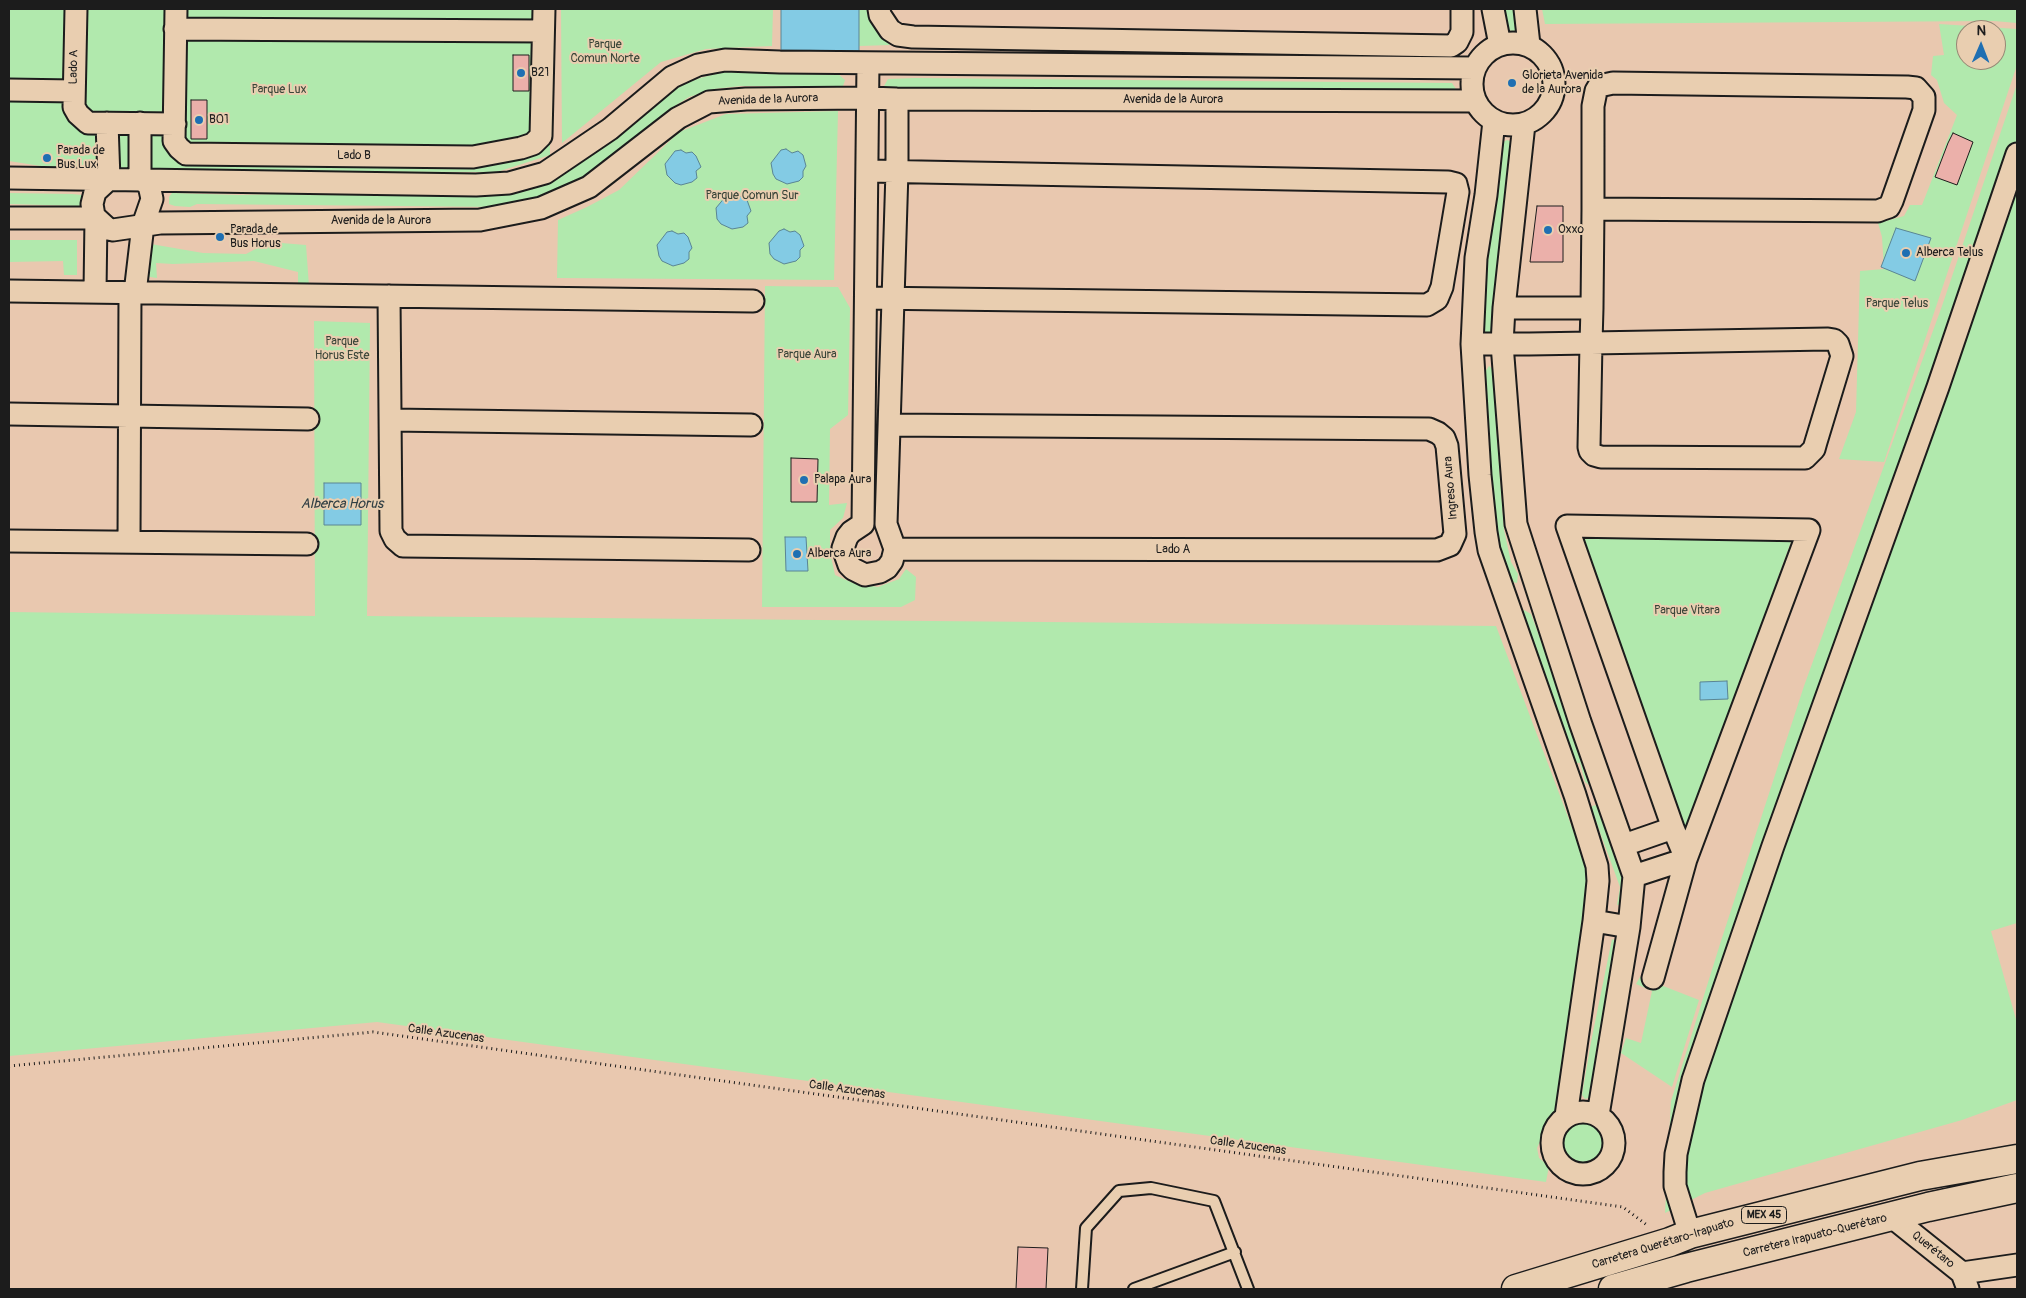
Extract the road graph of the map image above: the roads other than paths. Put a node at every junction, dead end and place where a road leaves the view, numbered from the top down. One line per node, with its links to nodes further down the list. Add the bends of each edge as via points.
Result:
1 (76, 9): 14 (street, Lado A)
2 (544, 9): 8 (street, Lado B)
3 (879, 9): 4 (street, via 890,30 913,37 1451,46 1462,32)
4 (1462, 9)
5 (1493, 9): 9 (street)
6 (1525, 9): 10 (street)
7 (176, 19): 8 (street, Lado B); 21 (street, Lado B)
8 (543, 31): 21 (street, Lado B, via 541,136 533,144 521,148 473,157 195,155 182,152 176,145)
9 (1500, 45): 10 (street); 12 (street, via 1485,54)
10 (1529, 45): 22 (street, via 1546,59 1553,71 1555,84 1553,98 1546,109 1537,119)
11 (868, 63): 12 (street); 15 (street); 28 (street, via 725,60 698,65 672,77 610,129 545,173 509,183)
12 (1475, 68): 17 (street, via 1472,87)
13 (9, 90): 14 (street, Lado A)
14 (74, 90): 19 (street, via 74,107 82,120)
15 (868, 98): 16 (street, Avenida de la Aurora); 24 (street); 32 (street, Avenida de la Aurora, via 746,98 709,102 678,118 589,187 541,208 480,220)
16 (897, 99): 17 (street, Avenida de la Aurora); 25 (street)
17 (1475, 101): 18 (street)
18 (1494, 121): 22 (street, via 1514,126); 43 (street, via 1476,258)
19 (108, 123): 20 (street); 27 (street)
20 (140, 123): 21 (street); 28 (street)
21 (175, 124)
22 (1524, 124): 40 (street)
23 (2017, 154): 75 (street, via 1693,1080 1676,1154 1675,1186)
24 (868, 171): 25 (street); 37 (street)
25 (897, 171): 38 (street); 38 (street, via 1448,182 1456,184 1458,192 1442,287 1437,299 1427,305)
26 (9, 178): 27 (street)
27 (108, 179): 28 (street); 31 (street, via 99,186 93,198)
28 (140, 179): 32 (street, via 149,186 152,194 152,205)
29 (1593, 209): 29 (street, via 1883,210 1892,202 1924,110 1924,96 1916,88 1599,86 1593,106); 41 (street)
30 (9, 218): 31 (street, Avenida de la Aurora)
31 (96, 218): 32 (street, Avenida de la Aurora, via 108,229); 34 (street)
32 (142, 225): 35 (street)
33 (9, 291): 34 (street)
34 (95, 292): 35 (street)
35 (132, 293): 36 (street); 46 (street)
36 (389, 296): 39 (street); 48 (street)
37 (867, 298): 38 (street); 55 (street, via 863,524 850,532 844,553 853,569 872,575 891,564)
38 (893, 298): 50 (street)
39 (753, 301)
40 (1504, 308): 41 (street); 44 (street)
41 (1592, 308): 42 (street)
42 (1591, 343): 42 (street, via 1828,339 1838,344 1842,356 1816,442 1805,458 1601,457 1589,447); 44 (street)
43 (1472, 344): 44 (street); 58 (street, via 1486,532)
44 (1502, 344): 57 (street, via 1516,524)
45 (9, 414): 46 (street)
46 (130, 416): 47 (street); 52 (street)
47 (308, 419)
48 (391, 420): 49 (street); 56 (street, via 391,531 403,546)
49 (751, 425)
50 (890, 425): 54 (street, Ingreso Aura, via 1429,429 1444,438 1447,446 1455,534); 55 (street, via 886,524)
51 (9, 541): 52 (street)
52 (129, 542): 53 (street)
53 (307, 544)
54 (1450, 545): 55 (street, Lado A, via 1437,550)
55 (895, 549)
56 (749, 550)
57 (1534, 583): 58 (street); 60 (street)
58 (1504, 595): 63 (street, via 1595,855 1598,881)
59 (1673, 828): 60 (street); 61 (street); 61 (street, via 1567,526 1809,530)
60 (1624, 844): 62 (street)
61 (1686, 859): 62 (street); 65 (street)
62 (1634, 876): 64 (street)
63 (1594, 921): 64 (street); 66 (street)
64 (1629, 927): 67 (street)
65 (1652, 978)
66 (1566, 1116): 67 (street, via 1587,1112); 67 (street, via 1554,1131 1552,1150 1562,1166 1570,1171 1589,1174 1605,1165 1614,1148 1611,1129)
67 (1598, 1116)
68 (2017, 1147): 70 (highway)
69 (2017, 1159): 70 (highway, Carretera Querétaro-Irapuato / MEX 45)
70 (1920, 1176): 75 (highway, Carretera Querétaro-Irapuato / MEX 45)
71 (2017, 1188): 73 (highway, Carretera Irapuato-Querétaro / MEX 45)
72 (2017, 1204): 73 (highway)
73 (1928, 1207): 74 (highway, Carretera Irapuato-Querétaro / MEX 45)
74 (1892, 1217): 78 (street, Querétaro); 83 (highway, Carretera Irapuato-Querétaro / MEX 45)
75 (1680, 1238): 82 (highway, Carretera Querétaro-Irapuato / MEX 45)
76 (1236, 1252): 79 (lane, via 1214,1200 1151,1188 1120,1191 1086,1228); 80 (lane); 81 (lane)
77 (2017, 1265): 78 (street)
78 (1965, 1281)
79 (1082, 1289)
80 (1134, 1289)
81 (1248, 1289)
82 (1516, 1289)
83 (1613, 1289)

